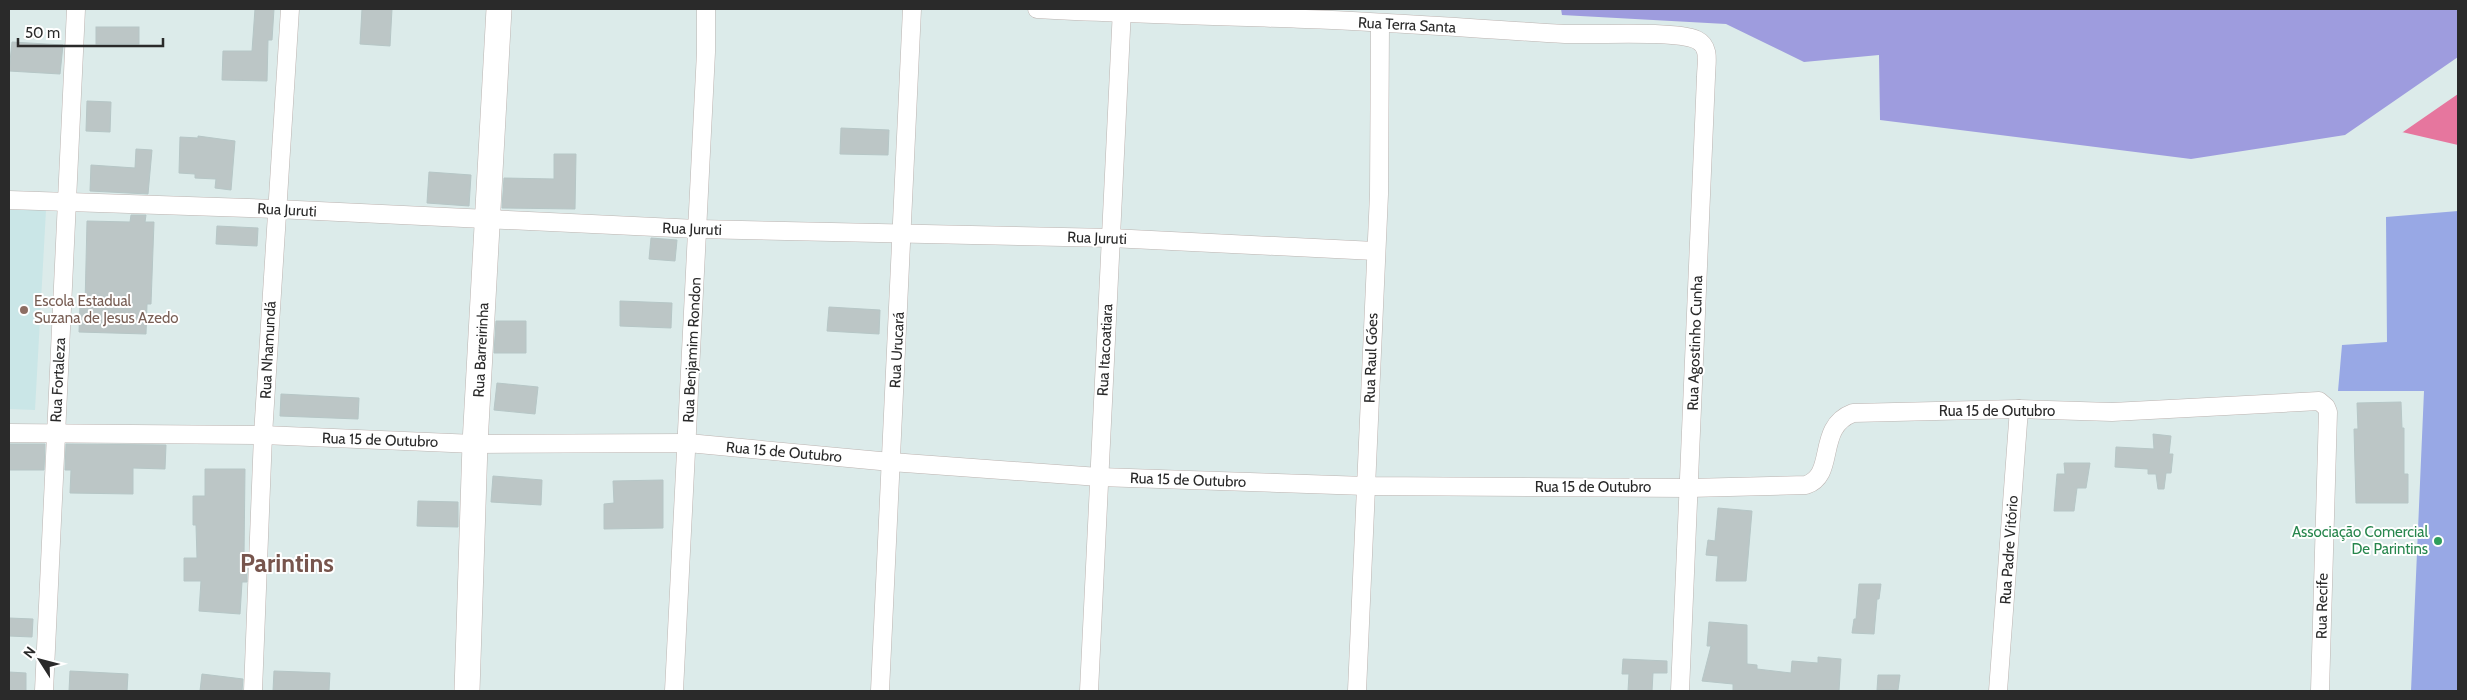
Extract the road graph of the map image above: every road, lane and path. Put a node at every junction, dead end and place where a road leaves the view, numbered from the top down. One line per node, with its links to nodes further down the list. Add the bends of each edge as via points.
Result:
1 (76, 9): 11 (street, Rua Fortaleza)
2 (290, 9): 12 (street, Rua Nhamundá)
3 (499, 9): 13 (street, Rua Barreirinha)
4 (706, 9): 14 (street, Rua Benjamim Rondon)
5 (912, 9): 15 (street, Rua Urucará)
6 (1037, 9): 7 (street, Rua Terra Santa)
7 (1122, 11): 8 (street, Rua Terra Santa); 16 (street, Rua Itacoatiara)
8 (1380, 24): 9 (street, Rua Terra Santa, via 1601,36); 17 (street, Rua Raul Góes)
9 (1657, 35): 28 (street, Rua Agostinho Cunha, via 1692,38 1702,43 1706,52)
10 (9, 200): 11 (street, Rua Juruti)
11 (67, 203): 12 (street, Rua Juruti); 21 (street, Rua Fortaleza)
12 (276, 209): 13 (street, Rua Juruti); 22 (street, Rua Nhamundá)
13 (488, 220): 14 (street, Rua Juruti); 24 (street, Rua Barreirinha)
14 (697, 229): 15 (street, Rua Juruti); 23 (street, Rua Benjamim Rondon)
15 (902, 234): 16 (street, Rua Juruti); 25 (street, Rua Urucará)
16 (1111, 238): 17 (street, Rua Juruti); 26 (street, Rua Itacoatiara)
17 (1376, 251): 27 (street, Rua Raul Góes)
18 (2322, 403): 19 (street, Rua 15 de Outubro, via 2309,401 2112,412); 38 (street, Rua Recife, via 2328,412)
19 (2019, 410): 28 (street, Rua 15 de Outubro, via 1853,413 1844,416 1831,432 1820,476 1814,482 1806,485); 37 (street, Rua Padre Vitório)
20 (9, 433): 21 (street, Rua 15 de Outubro)
21 (55, 434): 22 (street, Rua 15 de Outubro); 29 (street, Rua Fortaleza)
22 (263, 435): 24 (street, Rua 15 de Outubro); 30 (street, Rua Nhamundá)
23 (688, 443): 24 (street, Rua 15 de Outubro); 25 (street, Rua 15 de Outubro); 32 (street, Rua Benjamim Rondon)
24 (475, 444): 31 (street, Rua Barreirinha)
25 (891, 462): 26 (street, Rua 15 de Outubro); 33 (street, Rua Urucará)
26 (1098, 477): 27 (street, Rua 15 de Outubro); 34 (street, Rua Itacoatiara)
27 (1366, 486): 28 (street, Rua 15 de Outubro); 35 (street, Rua Raul Góes)
28 (1689, 488): 36 (street, Rua Agostinho Cunha)
29 (44, 691)
30 (253, 691)
31 (468, 691)
32 (674, 691)
33 (880, 691)
34 (1089, 691)
35 (1357, 691)
36 (1680, 691)
37 (1998, 691)
38 (2320, 691)

